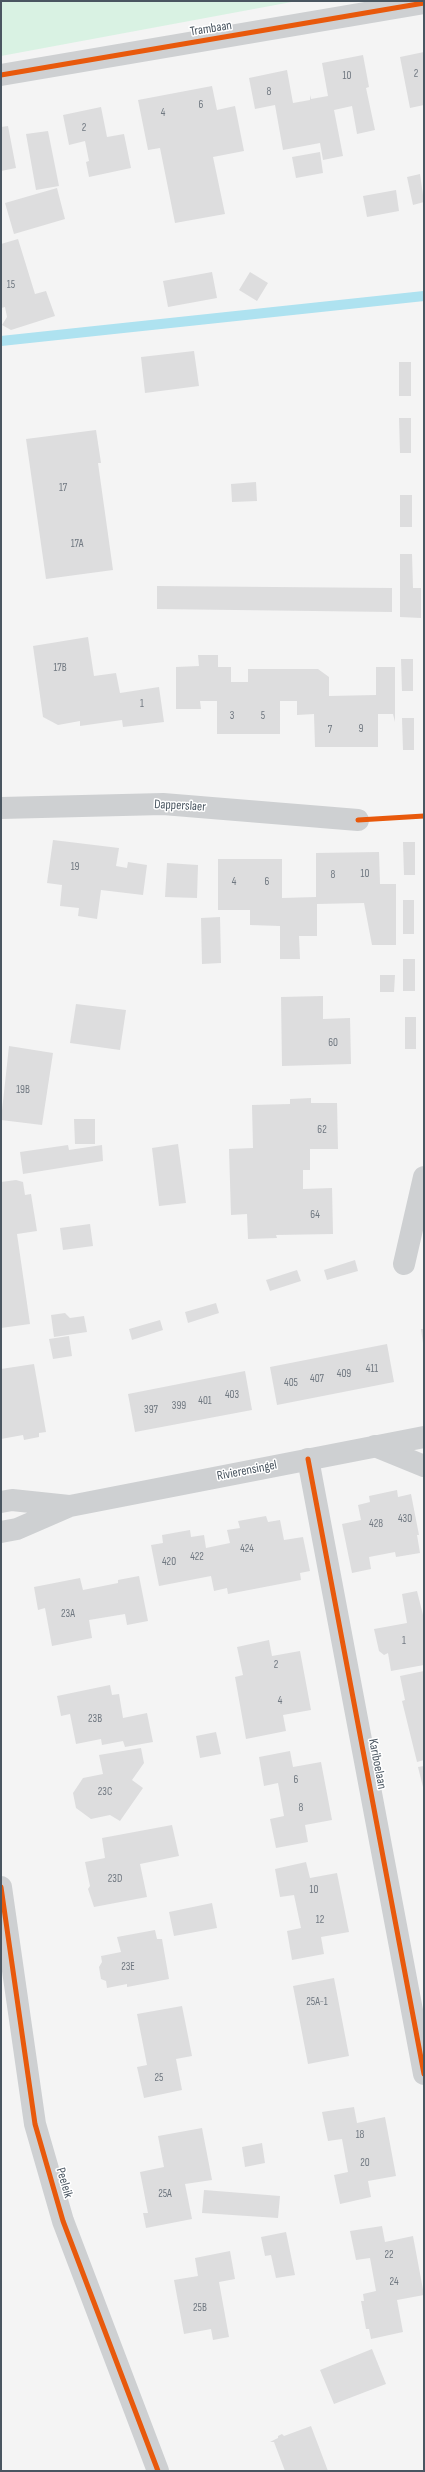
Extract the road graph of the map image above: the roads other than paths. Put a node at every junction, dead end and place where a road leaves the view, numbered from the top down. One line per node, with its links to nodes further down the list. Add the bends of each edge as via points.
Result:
1 (424, 3): 2 (street, Trambaan)
2 (1, 75)
3 (1, 808): 4 (street, Dapperslaer, via 163,804)
4 (358, 820)
5 (424, 1177): 6 (street)
6 (404, 1264)
7 (424, 1436): 8 (street, Rivierensingel)
8 (375, 1446): 9 (street, Rivierensingel); 10 (street)
9 (308, 1459): 12 (street, Rivierensingel); 15 (street, Kariboelaan)
10 (424, 1466)
11 (1, 1502): 12 (street, Rivierensingel, via 12,1500)
12 (70, 1506): 13 (street, Rivierensingel, via 17,1529)
13 (1, 1532)
14 (1, 1887): 16 (street, Peeleik, via 35,2124 63,2221)
15 (424, 2074)
16 (158, 2471)

